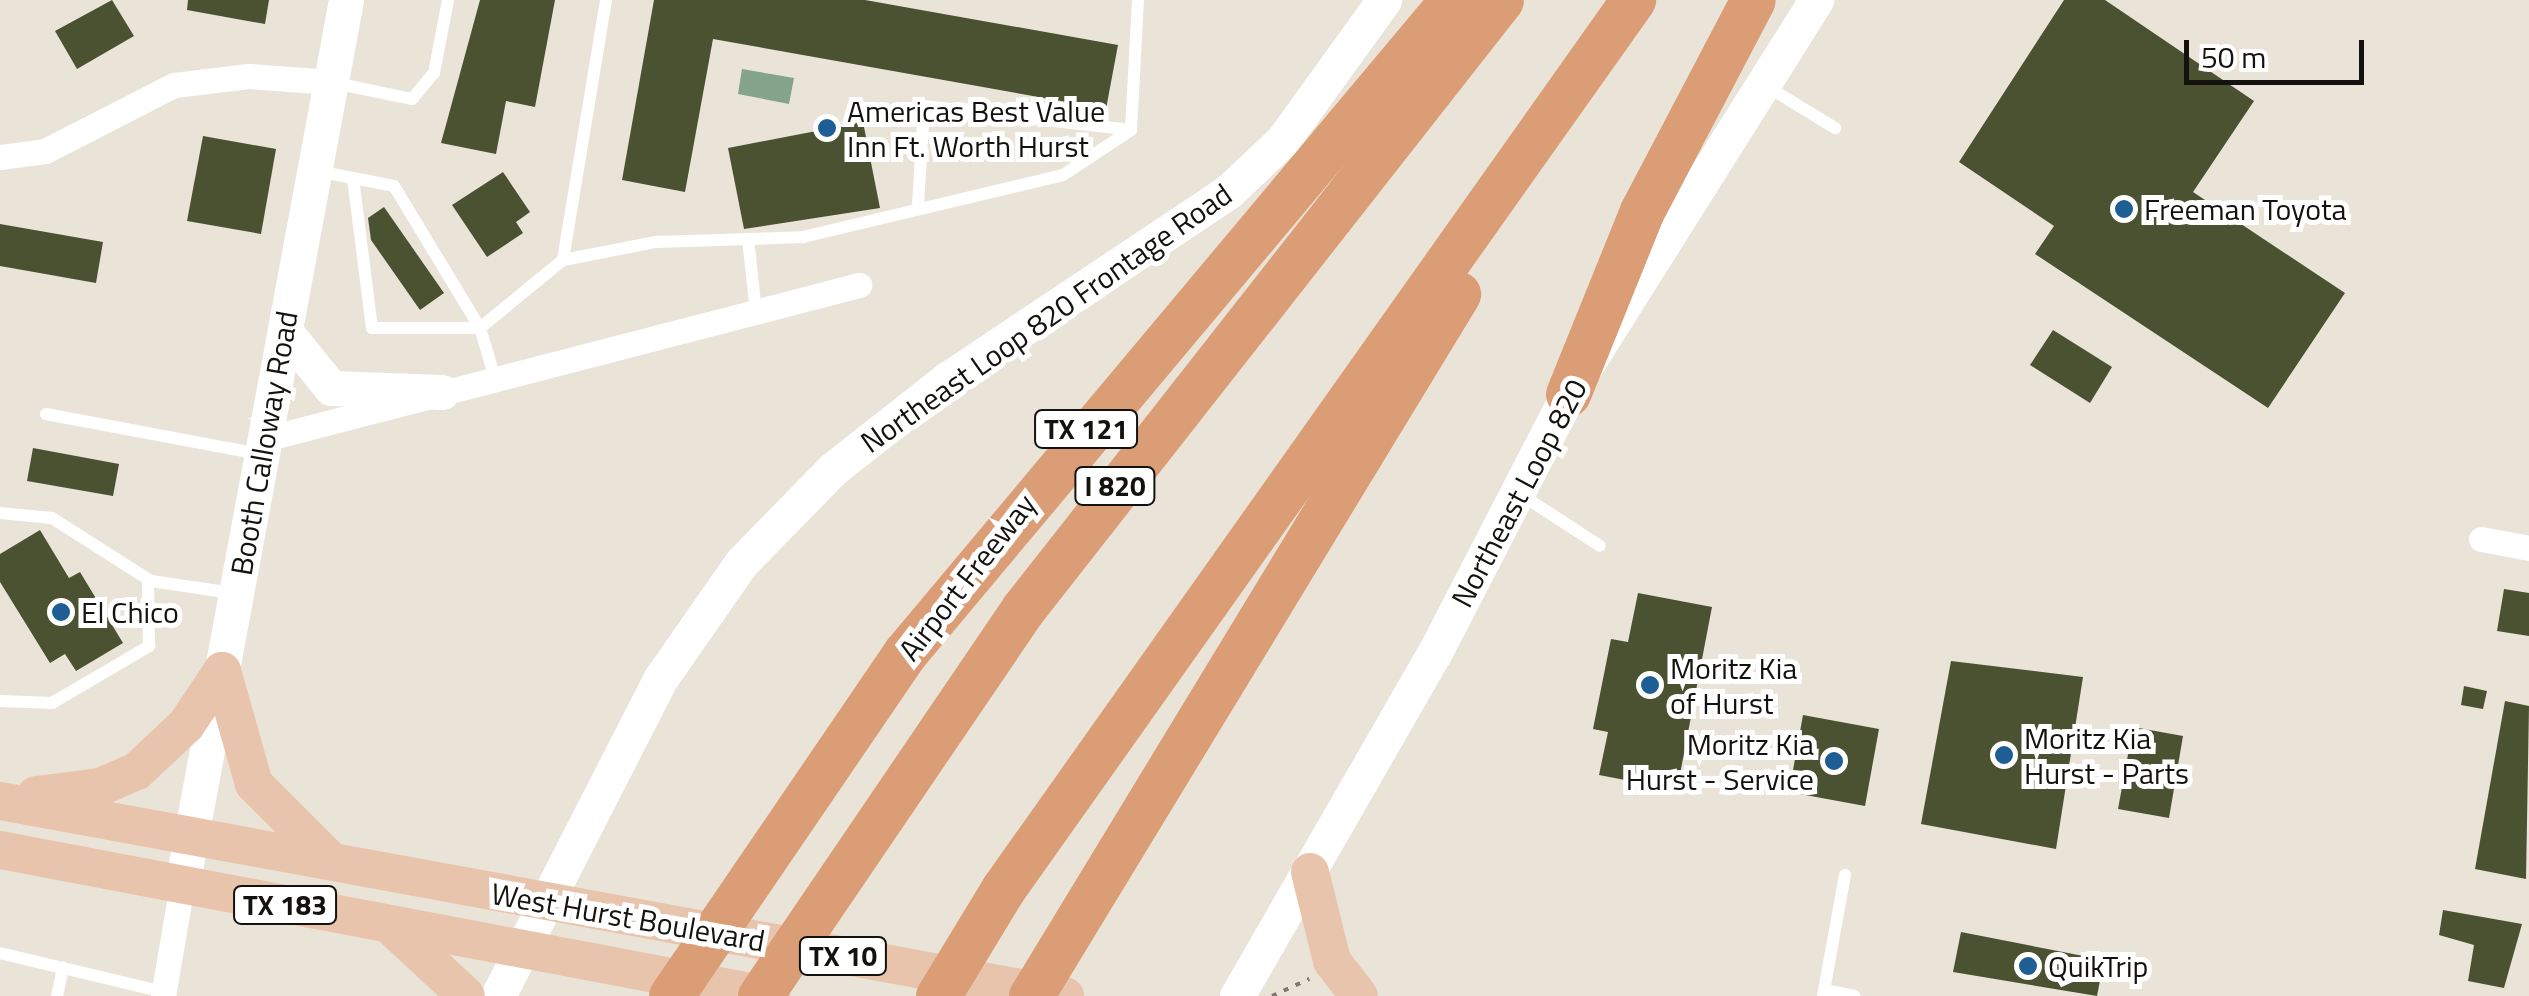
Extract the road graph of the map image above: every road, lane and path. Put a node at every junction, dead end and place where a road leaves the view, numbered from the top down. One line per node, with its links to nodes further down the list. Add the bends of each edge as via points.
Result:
1 (346, 0): 11 (main road, Booth Calloway Road)
2 (448, 0): 11 (lane, via 434,73 412,100)
3 (606, 0): 21 (lane)
4 (1138, 0): 15 (lane)
5 (1384, 0): 47 (main road, Northeast Loop 820 Frontage Road, via 1283,140 1229,192 946,380 833,469 742,562 662,678)
6 (1452, 0): 58 (highway, Airport Freeway / TX 121, via 904,654)
7 (1502, 0): 59 (highway, I 820, via 1023,608)
8 (1632, 0): 13 (highway)
9 (1753, 0): 28 (highway, via 1642,211)
10 (1816, 0): 12 (main road, Northeast Loop 820)
11 (331, 82): 16 (street, via 248,76 174,85 46,151); 17 (main road, Booth Calloway Road)
12 (1766, 86): 14 (lane); 28 (main road, Northeast Loop 820)
13 (1556, 118): 61 (highway, via 1014,873); 62 (highway, via 1524,187)
14 (1836, 128)
15 (1132, 130): 19 (lane, via 1063,175); 19 (lane, via 924,106)
16 (0, 157)
17 (314, 171): 18 (lane); 25 (main road, Booth Calloway Road)
18 (352, 178): 24 (lane, via 394,186); 24 (lane, via 372,328)
19 (918, 205): 20 (lane, via 803,238)
20 (748, 239): 21 (lane, via 656,242); 23 (lane)
21 (563, 260): 24 (lane)
22 (859, 286): 23 (street)
23 (756, 312): 26 (street)
24 (480, 328): 26 (lane)
25 (285, 331): 27 (main road, via 331,388); 30 (main road, Booth Calloway Road)
26 (495, 378): 27 (street)
27 (442, 392): 30 (street)
28 (1568, 394): 31 (main road, Northeast Loop 820)
29 (46, 414): 30 (lane)
30 (264, 447): 37 (main road, Booth Calloway Road)
31 (1520, 494): 34 (lane); 44 (main road, Northeast Loop 820)
32 (0, 513): 36 (lane, via 52,518)
33 (2482, 539): 35 (street)
34 (1600, 546)
35 (2529, 548)
36 (148, 580): 37 (lane); 39 (lane, via 149,646 52,703)
37 (236, 594): 38 (main road, Booth Calloway Road)
38 (222, 671): 40 (main road, via 186,725 137,771 100,787); 41 (main road, Booth Calloway Road); 43 (main road, via 254,784)
39 (0, 701)
40 (0, 799): 41 (main road, TX 10)
41 (192, 837): 43 (main road, West Hurst Boulevard / TX 10); 46 (main road, Booth Calloway Road)
42 (0, 850): 46 (main road, TX 183)
43 (335, 864): 47 (main road, West Hurst Boulevard / TX 10)
44 (1310, 872): 64 (main road, Northeast Loop 820); 66 (main road, via 1332,961)
45 (1845, 874): 53 (lane)
46 (182, 885): 48 (main road, West Hurst Boulevard / TX 183); 54 (street)
47 (546, 903): 49 (main road, Northeast Loop 820 Frontage Road); 63 (main road, West Hurst Boulevard / TX 10)
48 (388, 925): 49 (main road, West Hurst Boulevard / TX 183); 56 (main road)
49 (521, 950): 57 (main road, Northeast Loop 820 Frontage Road); 60 (main road, West Hurst Boulevard / TX 183)
50 (0, 953): 51 (lane)
51 (63, 968): 54 (lane); 55 (lane)
52 (1318, 975): 65 (path)
53 (1824, 993): 67 (lane)
54 (164, 994)
55 (57, 996)
56 (466, 996)
57 (498, 996)
58 (671, 996)
59 (760, 996)
60 (771, 996)
61 (938, 996)
62 (1031, 996)
63 (1064, 996)
64 (1237, 996)
65 (1272, 996)
66 (1360, 996)
67 (1854, 996)

